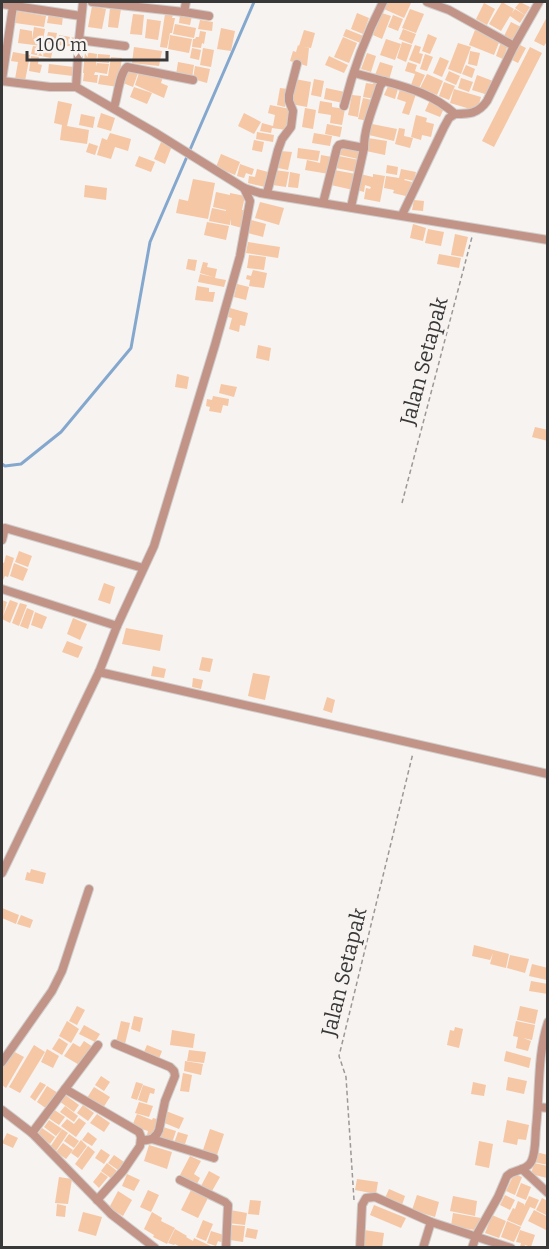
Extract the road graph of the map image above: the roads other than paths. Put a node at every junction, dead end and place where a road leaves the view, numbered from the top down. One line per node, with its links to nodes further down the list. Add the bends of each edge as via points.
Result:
1 (83, 2): 10 (street)
2 (92, 2): 9 (street)
3 (186, 2): 9 (street)
4 (383, 2): 16 (street)
5 (427, 2): 14 (street)
6 (539, 2): 14 (street)
7 (2, 4): 8 (street)
8 (13, 6): 10 (street); 18 (street)
9 (184, 12): 11 (street)
10 (81, 16): 12 (street)
11 (209, 16)
12 (79, 40): 13 (street); 20 (street)
13 (125, 46)
14 (514, 46): 23 (street, via 483,107 470,114)
15 (297, 64): 26 (street, via 289,95 291,127 282,139)
16 (354, 73): 19 (street); 21 (street)
17 (192, 80): 22 (street, via 127,67 121,75)
18 (2, 81): 20 (street)
19 (384, 81): 23 (street, via 416,90); 24 (street)
20 (76, 87): 22 (street)
21 (344, 106)
22 (114, 107): 25 (street)
23 (455, 114): 30 (street, via 439,135)
24 (364, 148): 28 (street, via 339,145); 29 (street)
25 (244, 188): 26 (street); 27 (street)
26 (264, 193): 27 (street); 28 (street)
27 (250, 201): 34 (street, via 240,256 215,345)
28 (323, 203): 29 (street)
29 (351, 207): 30 (street)
30 (402, 216): 31 (street)
31 (548, 240)
32 (3, 528): 33 (street); 34 (street)
33 (2, 540)
34 (143, 568): 36 (street)
35 (2, 589): 36 (street)
36 (117, 626): 37 (street)
37 (99, 672): 38 (street); 39 (street)
38 (548, 774)
39 (2, 873)
40 (89, 889): 44 (street, via 58,981)
41 (548, 1022): 46 (street, via 540,1058)
42 (115, 1044): 49 (street, via 174,1071 159,1130)
43 (98, 1045): 45 (street)
44 (2, 1062)
45 (65, 1089): 48 (street); 50 (street, via 139,1132)
46 (543, 1108): 52 (street, via 533,1158)
47 (2, 1110): 48 (street)
48 (32, 1132): 55 (street)
49 (152, 1139): 50 (street); 51 (street)
50 (141, 1141): 55 (street, via 123,1171)
51 (214, 1158)
52 (522, 1169): 54 (street); 57 (street, via 507,1176)
53 (180, 1180): 59 (street, via 228,1205)
54 (548, 1192)
55 (97, 1200): 58 (street)
56 (431, 1222): 57 (street); 60 (street, via 375,1197 366,1198 362,1205); 61 (street)
57 (477, 1236): 62 (street); 63 (street)
58 (155, 1248)
59 (226, 1248)
60 (360, 1248)
61 (423, 1248)
62 (472, 1248)
63 (511, 1248)

